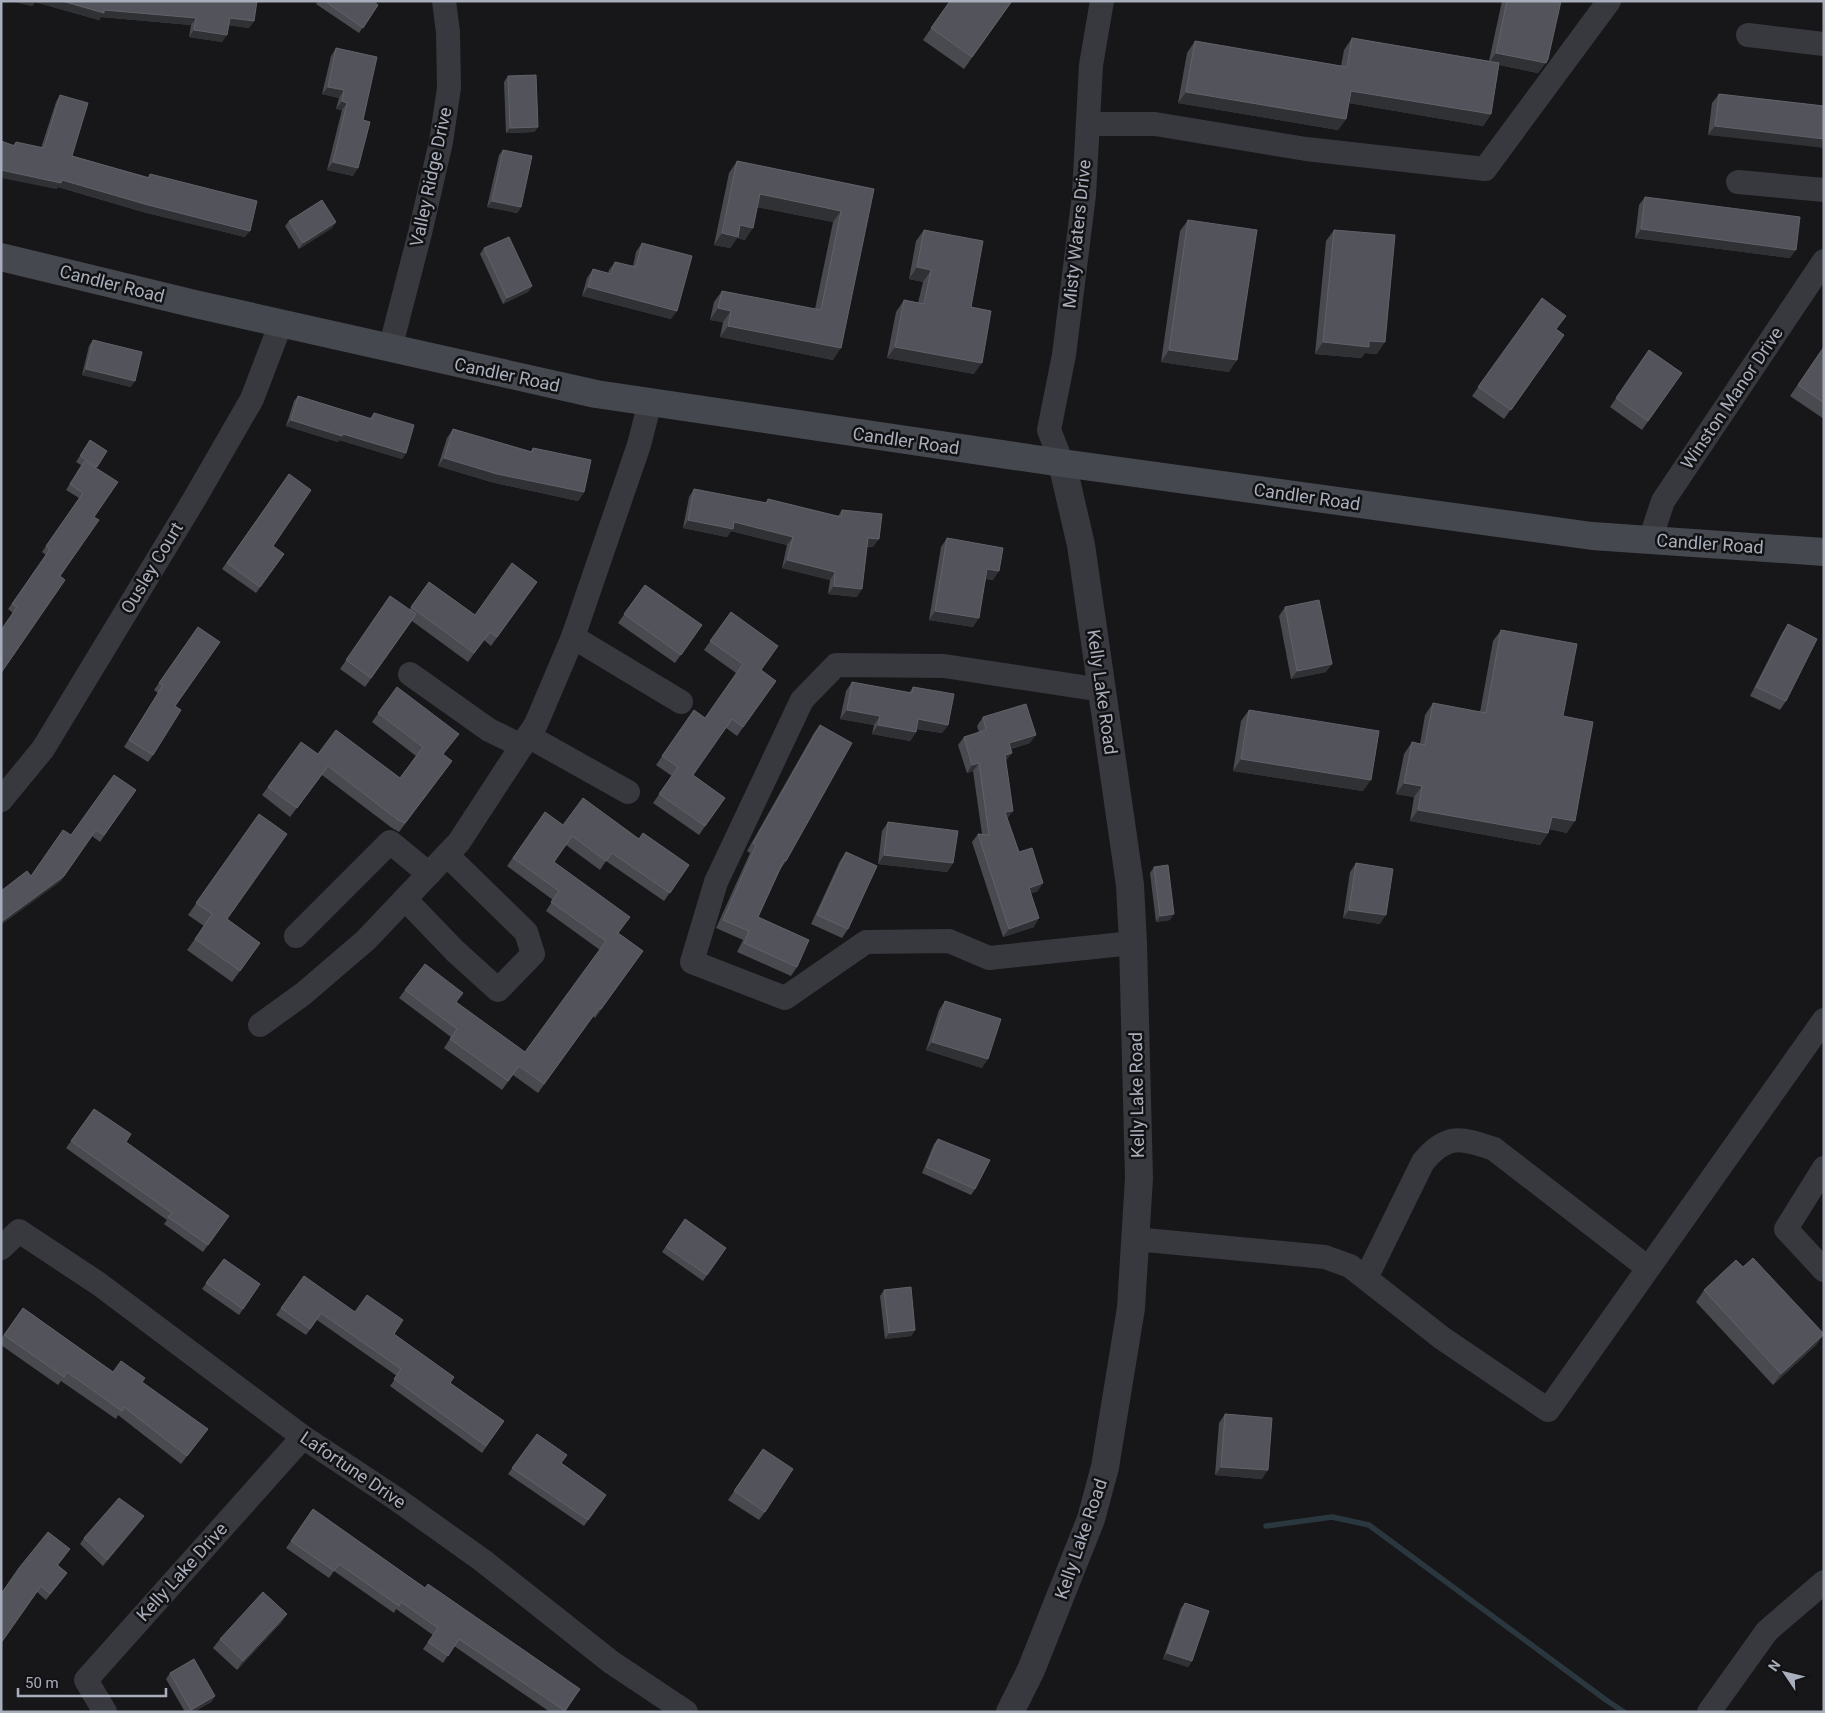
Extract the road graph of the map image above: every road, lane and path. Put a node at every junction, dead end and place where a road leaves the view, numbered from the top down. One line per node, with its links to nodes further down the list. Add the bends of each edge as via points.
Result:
1 (444, 1): 12 (street, Valley Ridge Drive, via 448,32 448,88 441,142)
2 (1102, 1): 6 (street, Misty Waters Drive, via 1091,65)
3 (1609, 1): 6 (street, via 1485,168 1306,149 1155,124)
4 (1748, 35): 5 (street)
5 (1824, 44)
6 (1088, 124): 14 (street, Misty Waters Drive, via 1084,195 1064,355 1049,430)
7 (1738, 182): 8 (street)
8 (1824, 190)
9 (1, 257): 11 (main road, Candler Road)
10 (1824, 262): 15 (street, Winston Manor Drive, via 1663,501)
11 (281, 323): 12 (main road, Candler Road); 23 (street, Ousley Court, via 252,400 195,498 43,749)
12 (390, 349): 13 (main road, Candler Road, via 596,394)
13 (650, 402): 14 (main road, Candler Road); 17 (street, via 639,445)
14 (1062, 463): 15 (main road, Candler Road, via 1592,536); 19 (street, Kelly Lake Road, via 1081,545)
15 (1650, 540): 16 (main road, Candler Road)
16 (1824, 552)
17 (573, 637): 20 (street); 21 (street, via 536,724)
18 (410, 674): 21 (street, via 489,730)
19 (1102, 690): 28 (street, Kelly Lake Road, via 1130,885); 28 (street, via 944,666 836,666 802,700 716,882 692,962 785,998 866,942 949,941 989,958)
20 (681, 702)
21 (525, 741): 22 (street); 24 (street, via 459,842)
22 (628, 792)
23 (1, 800)
24 (447, 855): 25 (street); 26 (street, via 526,932 533,954 498,990 454,951)
25 (429, 874): 26 (street); 27 (street, via 390,842)
26 (405, 899): 30 (street, via 366,940 303,994)
27 (296, 936)
28 (1133, 943): 32 (street, Kelly Lake Road, via 1139,1178)
29 (1824, 1020): 34 (street)
30 (260, 1025)
31 (1824, 1168): 35 (street, via 1786,1230)
32 (1135, 1240): 36 (street, via 1325,1257 1350,1266); 41 (street, Kelly Lake Road, via 1132,1308 1105,1467 1092,1519 1032,1670)
33 (1, 1248): 37 (street, Lafortune Drive, via 19,1232 99,1284)
34 (1648, 1268): 36 (street, via 1548,1410 1442,1338); 36 (street, via 1494,1149 1456,1140 1433,1150 1423,1162)
35 (1824, 1270)
36 (1366, 1278)
37 (303, 1437): 39 (street, Kelly Lake Drive, via 86,1680); 40 (street, Lafortune Drive, via 396,1498 482,1560 611,1662)
38 (1824, 1582): 42 (street, via 1767,1631)
39 (105, 1712)
40 (686, 1712)
41 (1010, 1712)
42 (1709, 1712)

